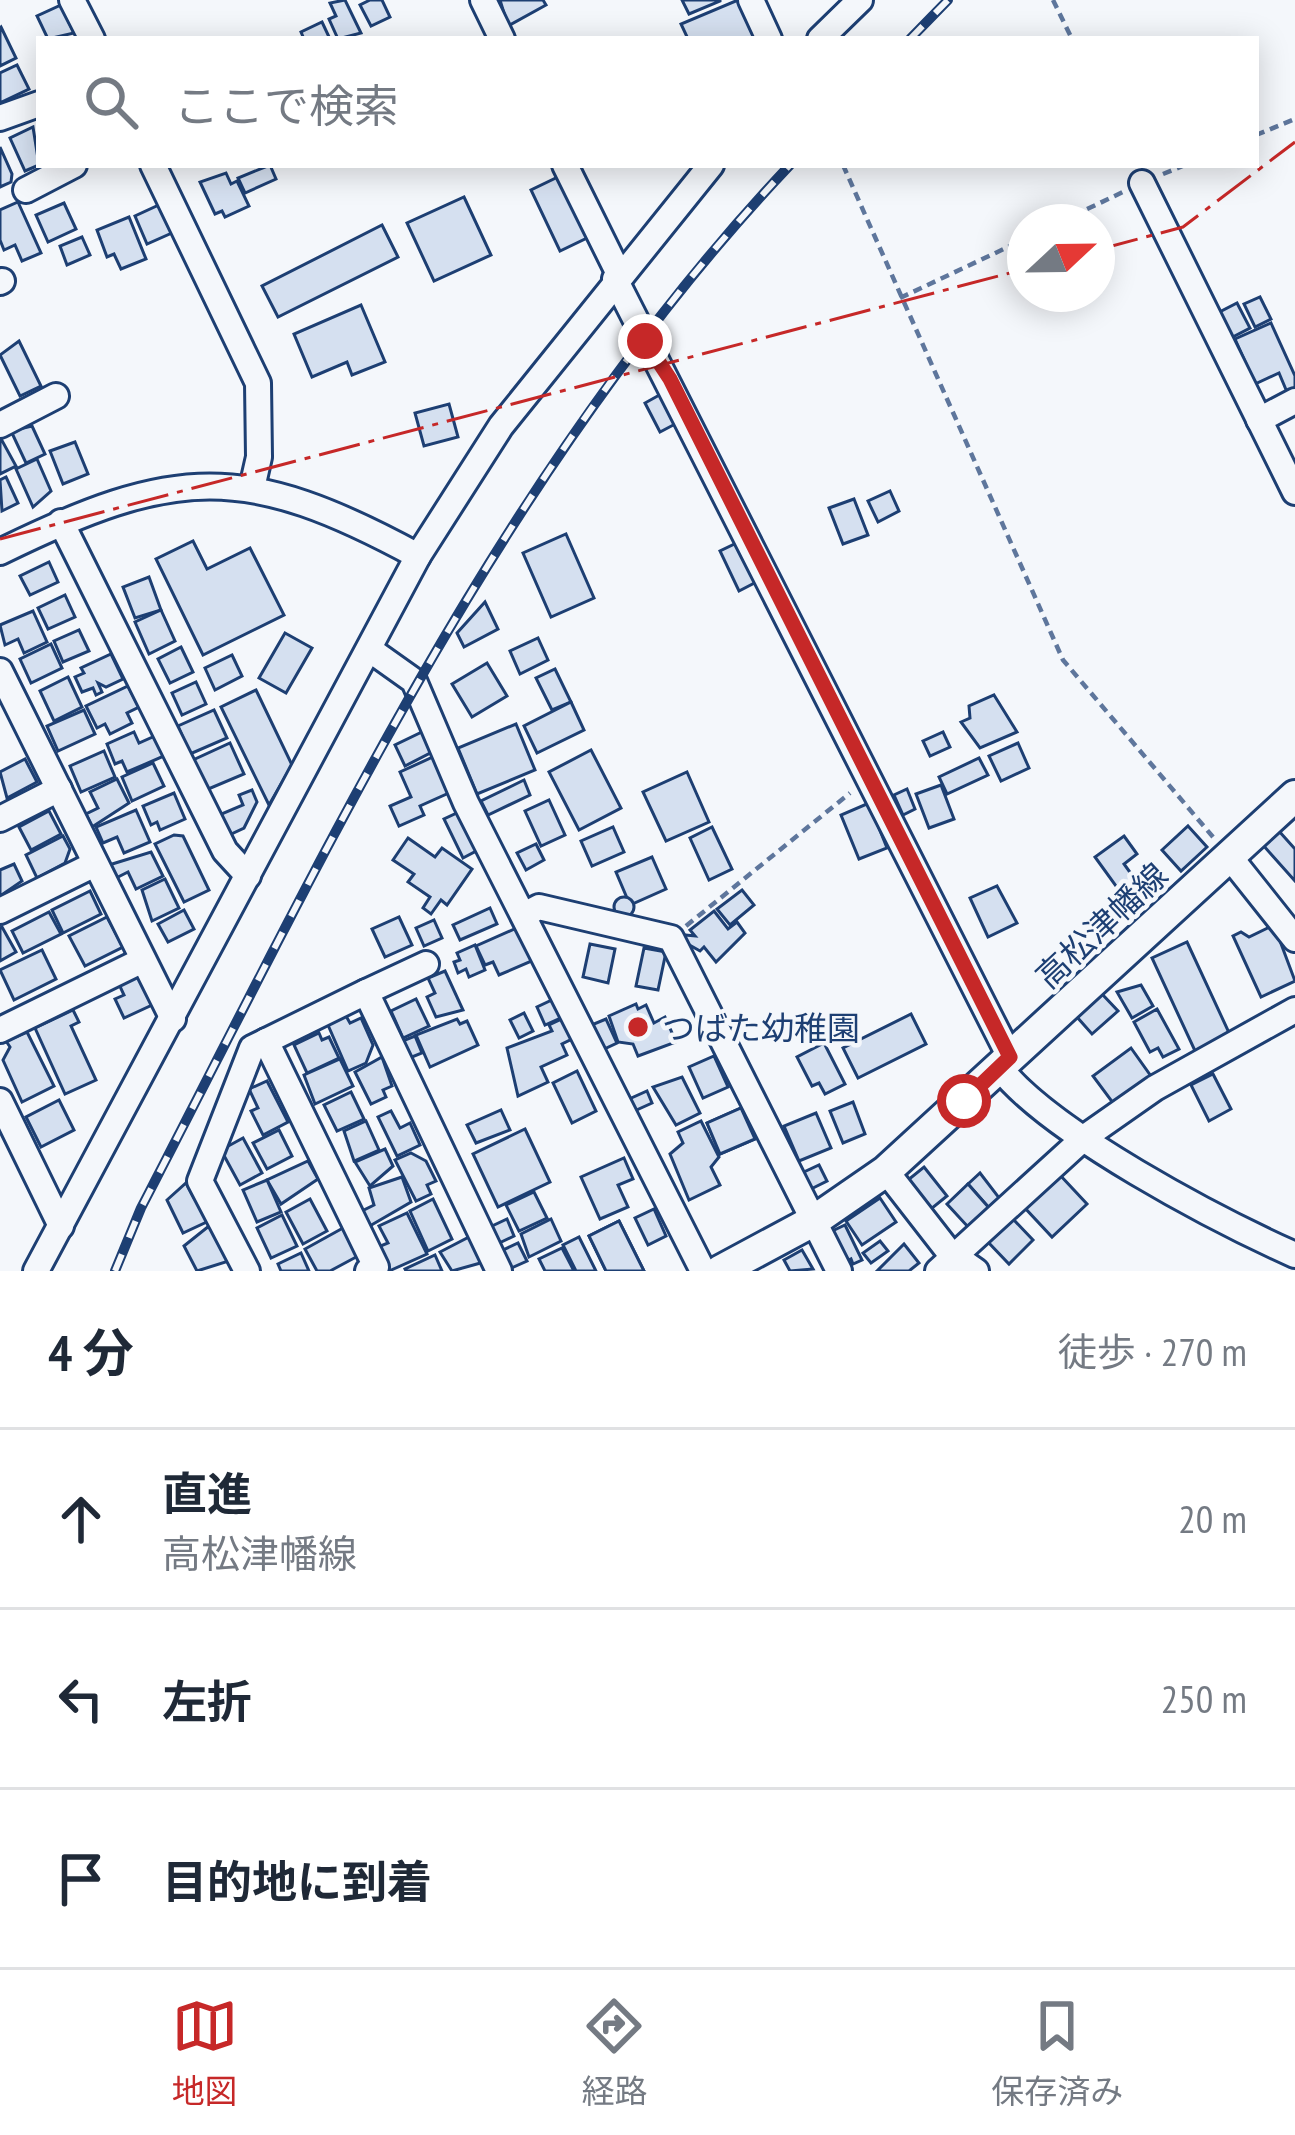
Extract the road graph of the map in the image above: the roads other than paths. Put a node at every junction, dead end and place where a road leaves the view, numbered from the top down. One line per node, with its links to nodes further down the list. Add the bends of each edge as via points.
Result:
1 (72, 0): 5 (street)
2 (483, 0): 6 (street)
3 (751, 0): 7 (street)
4 (860, 0): 8 (street)
5 (90, 36)
6 (501, 36)
7 (768, 36)
8 (823, 36)
9 (36, 105): 10 (street)
10 (0, 118)
11 (68, 168): 16 (street)
12 (155, 168): 22 (street, via 258,383)
13 (566, 168): 17 (street)
14 (708, 168): 17 (street)
15 (1142, 183): 20 (street)
16 (26, 190)
17 (617, 276): 26 (street, via 501,425); 45 (street)
18 (56, 396): 21 (street)
19 (1295, 401): 20 (street)
20 (1259, 420): 23 (street)
21 (0, 424)
22 (252, 488): 24 (street, via 148,491); 26 (street, via 319,505)
23 (1295, 492)
24 (61, 522): 25 (street); 34 (street, via 224,851)
25 (0, 552)
26 (418, 556): 27 (street)
27 (369, 649): 34 (street); 36 (street, via 414,681)
28 (0, 671): 29 (street)
29 (59, 789): 31 (street); 33 (street)
30 (1295, 796): 32 (main road, 高松津幡線)
31 (0, 819)
32 (1229, 856): 37 (street); 45 (main road, 高松津幡線)
33 (95, 863): 35 (street); 38 (street)
34 (248, 876): 42 (street)
35 (0, 911)
36 (524, 915): 49 (street, via 539,907 670,938); 57 (street)
37 (1295, 939)
38 (143, 960): 42 (street); 43 (street)
39 (426, 964): 40 (street)
40 (366, 992): 44 (street); 56 (street)
41 (1295, 1010): 47 (street)
42 (172, 1019): 50 (street)
43 (0, 1030)
44 (266, 1041): 54 (street, via 252,1048 200,1181); 55 (street, via 376,1267)
45 (1005, 1062): 47 (street, via 1012,1084); 48 (main road, 高松津幡線)
46 (0, 1101): 50 (street)
47 (1085, 1137): 51 (street, via 1209,1214); 52 (street)
48 (886, 1171): 49 (main road, 高松津幡線); 52 (street)
49 (815, 1220): 58 (main road, 高松津幡線); 59 (street)
50 (61, 1226): 53 (street)
51 (1295, 1255)
52 (956, 1266)
53 (36, 1271)
54 (247, 1271)
55 (368, 1271)
56 (499, 1271)
57 (703, 1271)
58 (720, 1271)
59 (839, 1271)

